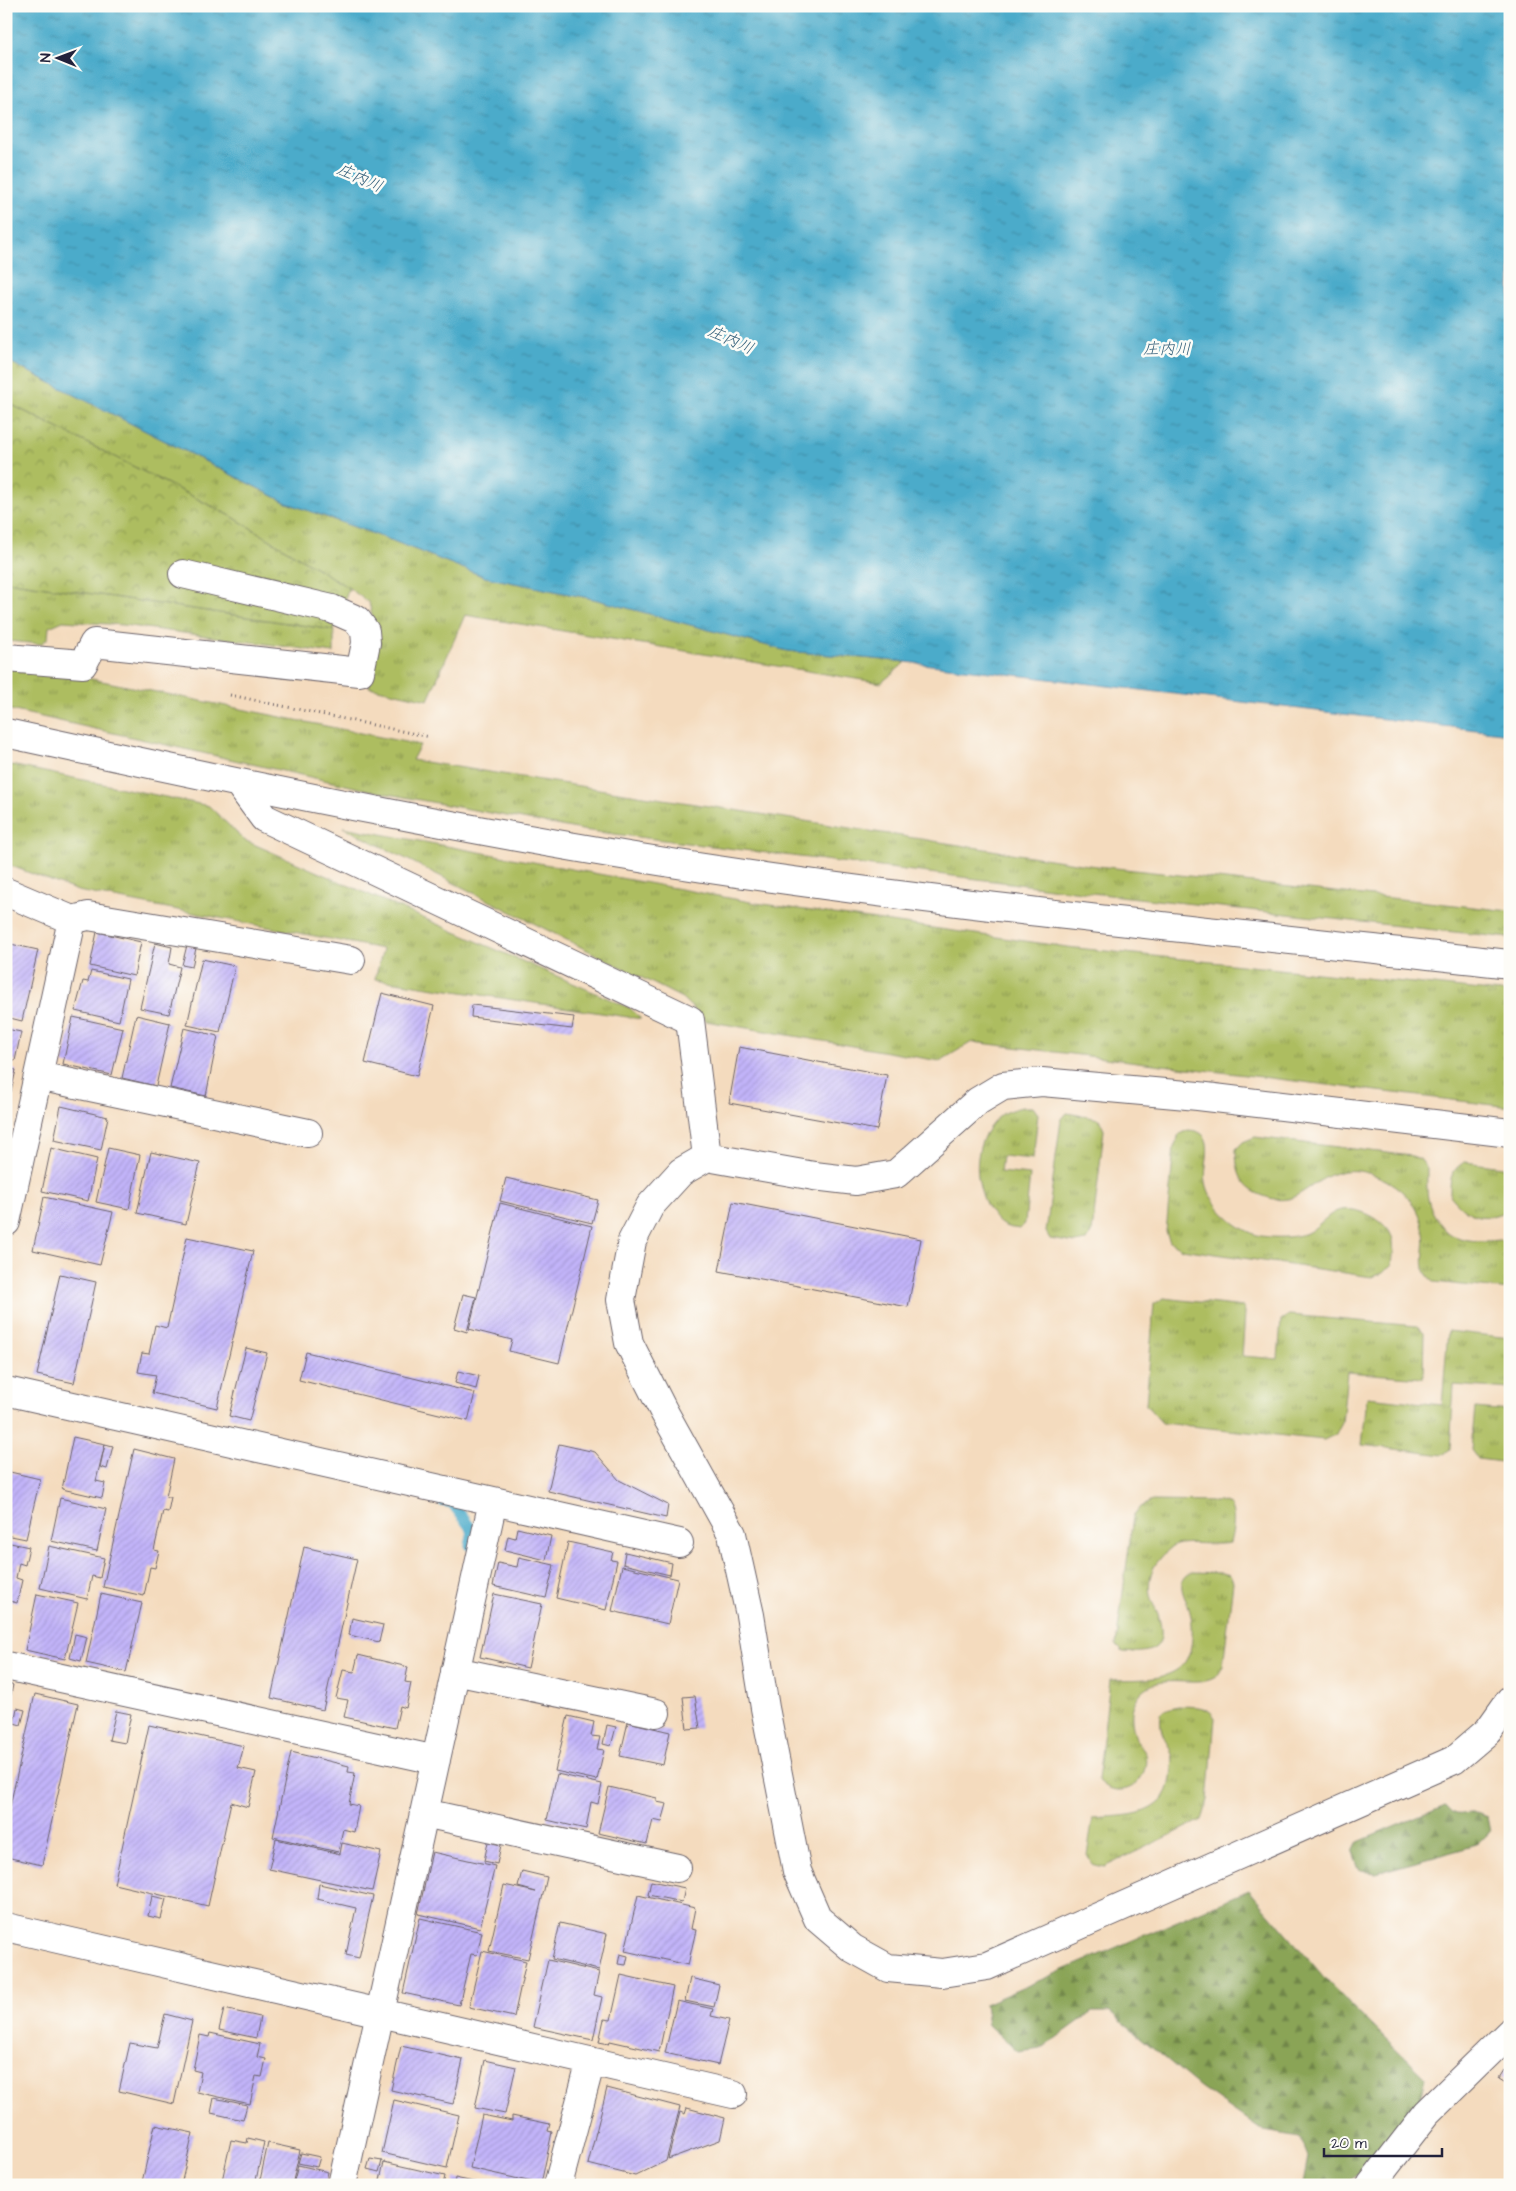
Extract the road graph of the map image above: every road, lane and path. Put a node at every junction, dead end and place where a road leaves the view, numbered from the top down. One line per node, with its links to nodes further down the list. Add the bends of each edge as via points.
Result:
1 (183, 574): 2 (street, via 332,609 357,620 365,631 366,643 360,672 94,643 83,664)
2 (6, 658)
3 (227, 694): 5 (path)
4 (6, 733): 6 (street)
5 (430, 737)
6 (238, 784): 10 (street, via 460,827 763,877 1077,917); 15 (street, via 264,818 690,1020)
7 (6, 892): 8 (street)
8 (72, 920): 9 (street, via 88,916); 11 (street)
9 (351, 960)
10 (1510, 964)
11 (38, 1076): 12 (street); 13 (street)
12 (16, 1128): 16 (street)
13 (308, 1133)
14 (1510, 1133): 15 (street, via 1198,1096 1042,1082 1003,1086 978,1100 896,1174 856,1181)
15 (707, 1157): 22 (street, via 681,1172 650,1206 632,1241 622,1309 629,1343 732,1534 797,1871 818,1919 852,1948 888,1968 942,1973 987,1966 1454,1760 1488,1731)
16 (6, 1222)
17 (6, 1391): 18 (street)
18 (493, 1501): 19 (street); 21 (street)
19 (679, 1543)
20 (6, 1666): 24 (street)
21 (456, 1671): 23 (street); 24 (street)
22 (1510, 1700)
23 (656, 1713)
24 (436, 1760): 25 (street)
25 (424, 1813): 26 (street); 28 (street)
26 (676, 1868)
27 (6, 1926): 28 (street)
28 (380, 2013): 30 (street); 32 (street)
29 (1510, 2032): 34 (street, via 1427,2113)
30 (591, 2061): 31 (street); 33 (street)
31 (734, 2094)
32 (342, 2185)
33 (558, 2185)
34 (1371, 2185)

